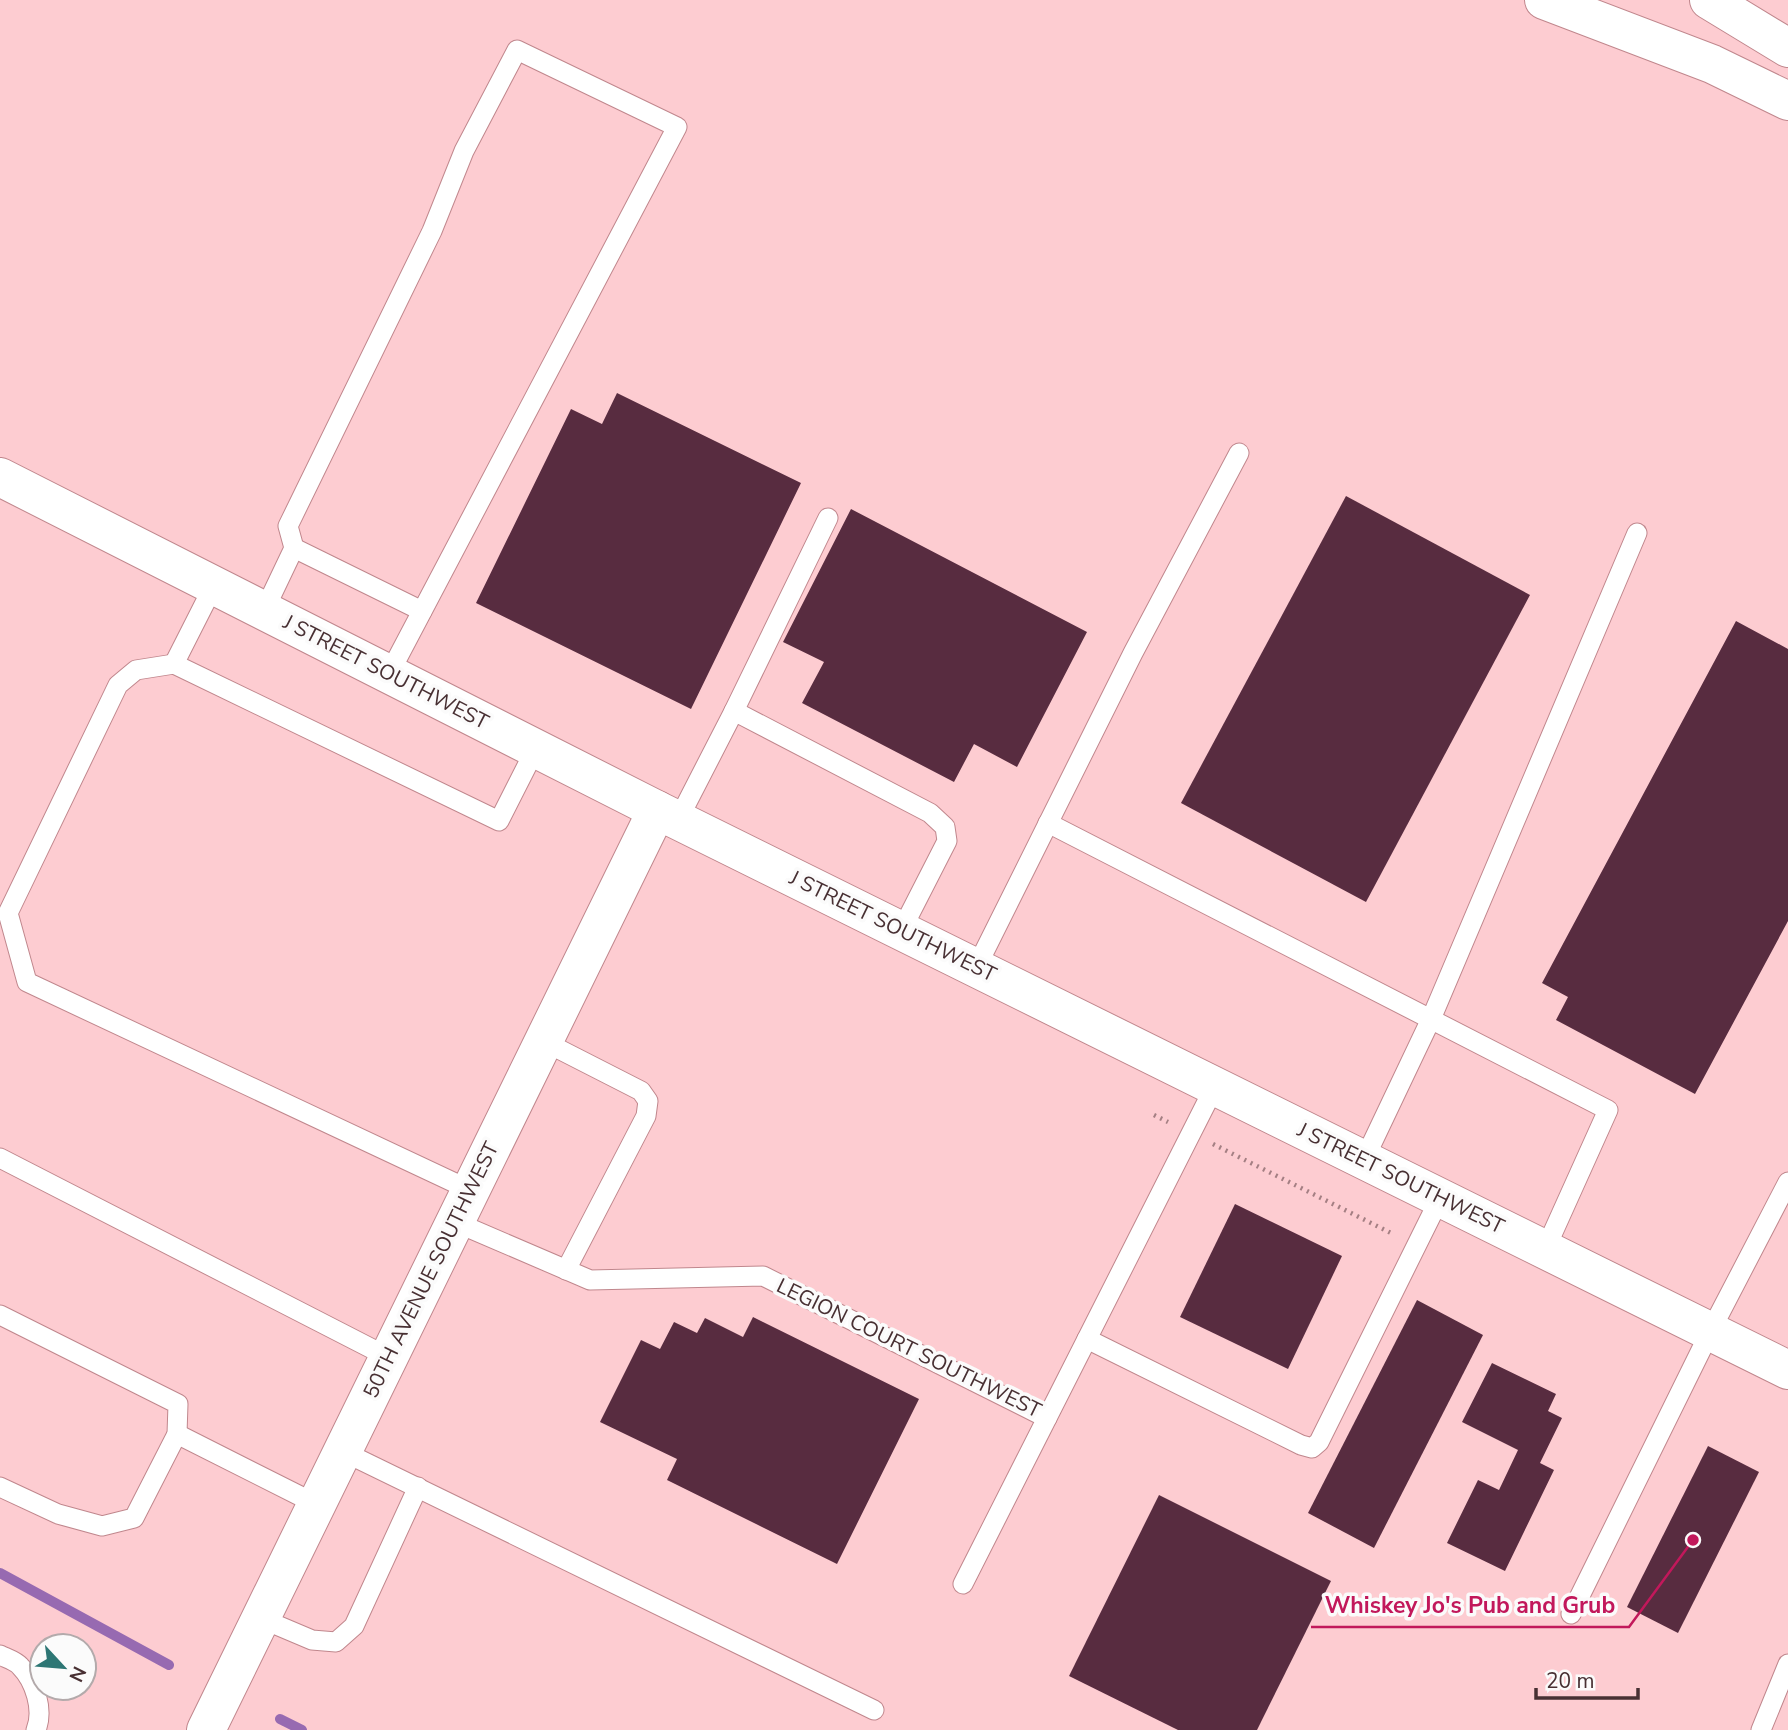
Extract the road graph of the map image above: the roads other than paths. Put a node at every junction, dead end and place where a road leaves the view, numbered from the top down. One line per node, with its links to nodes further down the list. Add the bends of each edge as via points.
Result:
1 (1544, 0): 4 (main road, via 1712,64)
2 (1709, 0): 3 (main road)
3 (1788, 48)
4 (1788, 101)
5 (1239, 453): 18 (lane)
6 (0, 477): 10 (main road, J STREET SOUTHWEST)
7 (828, 517): 15 (lane)
8 (1637, 533): 21 (lane)
9 (294, 548): 11 (lane); 12 (lane); 12 (lane, via 288,526 432,231 464,151 517,50 677,127)
10 (214, 585): 11 (main road, J STREET SOUTHWEST); 13 (lane)
11 (264, 611): 14 (main road, J STREET SOUTHWEST)
12 (422, 611): 14 (lane)
13 (174, 664): 16 (lane, via 499,821); 28 (lane, LEGION COURT SOUTHWEST, via 136,670 118,685 8,913 27,982)
14 (389, 674): 16 (main road, J STREET SOUTHWEST)
15 (734, 710): 17 (lane); 19 (lane, via 930,813 945,827 947,841)
16 (536, 748): 17 (main road, J STREET SOUTHWEST)
17 (667, 815): 19 (main road, J STREET SOUTHWEST); 22 (main road, 50TH AVENUE SOUTHWEST)
18 (1048, 823): 20 (lane); 21 (lane)
19 (901, 931): 20 (main road, J STREET SOUTHWEST)
20 (976, 968): 23 (main road, J STREET SOUTHWEST)
21 (1431, 1019): 25 (lane); 29 (lane, via 1608,1110)
22 (543, 1041): 28 (main road, 50TH AVENUE SOUTHWEST); 30 (lane, via 641,1091 648,1101 646,1116)
23 (1215, 1086): 25 (main road, J STREET SOUTHWEST); 33 (lane, LEGION COURT SOUTHWEST)
24 (0, 1158): 34 (lane)
25 (1364, 1160): 27 (main road, J STREET SOUTHWEST)
26 (1788, 1182): 32 (lane)
27 (1440, 1198): 29 (main road, J STREET SOUTHWEST); 33 (lane, via 1312,1448)
28 (462, 1206): 30 (lane, LEGION COURT SOUTHWEST); 34 (main road, 50TH AVENUE SOUTHWEST)
29 (1545, 1250): 32 (main road, J STREET SOUTHWEST)
30 (566, 1270): 36 (lane, LEGION COURT SOUTHWEST, via 590,1280 763,1276)
31 (0, 1315): 37 (lane, via 178,1404)
32 (1710, 1332): 35 (main road, J STREET SOUTHWEST); 43 (lane)
33 (1087, 1339): 36 (lane, LEGION COURT SOUTHWEST)
34 (388, 1357): 38 (main road, 50TH AVENUE SOUTHWEST)
35 (1788, 1370)
36 (1047, 1418): 42 (lane)
37 (177, 1434): 39 (lane, via 134,1518 102,1526 58,1514); 41 (lane)
38 (342, 1451): 40 (lane); 41 (main road, 50TH AVENUE SOUTHWEST)
39 (0, 1487)
40 (418, 1487): 44 (lane, via 354,1626 336,1642 312,1640); 47 (lane)
41 (316, 1504): 44 (main road, 50TH AVENUE SOUTHWEST)
42 (963, 1584)
43 (1571, 1614)
44 (260, 1618): 49 (main road, 50TH AVENUE SOUTHWEST)
45 (0, 1655): 48 (lane, via 20,1665 37,1694)
46 (1788, 1664): 50 (lane)
47 (874, 1710)
48 (36, 1730)
49 (206, 1730)
50 (1761, 1730)

